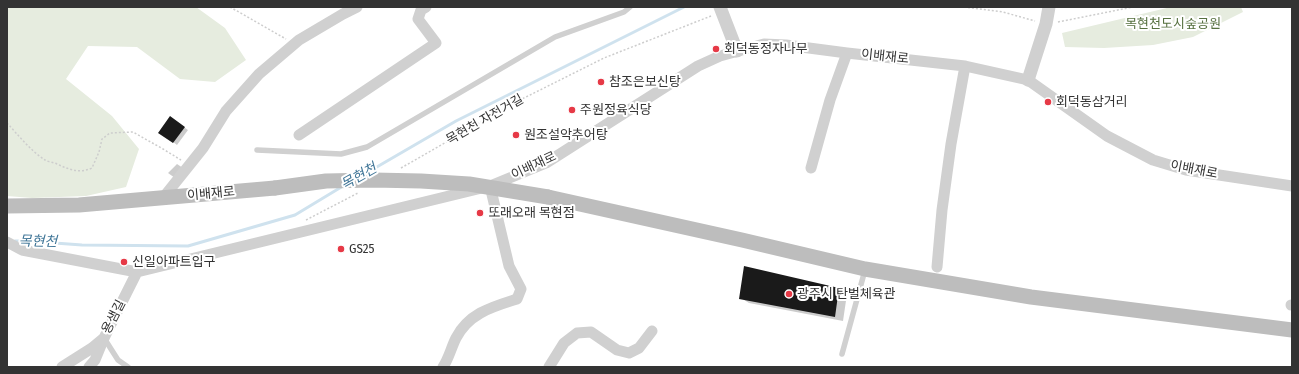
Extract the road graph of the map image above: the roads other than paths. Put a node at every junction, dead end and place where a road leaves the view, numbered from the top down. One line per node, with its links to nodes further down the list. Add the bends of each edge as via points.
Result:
1 (357, 7): 6 (street)
2 (426, 7): 11 (street, via 421,10 418,19 436,43)
3 (630, 7): 12 (lane, via 624,12 555,37 367,147 341,154)
4 (1049, 7): 10 (street)
5 (721, 9): 7 (street)
6 (340, 10): 16 (street, via 259,74 226,111 203,148)
7 (737, 51): 8 (street, 이배재로, via 764,44); 14 (street, 이배재로, via 698,66 546,163)
8 (847, 53): 9 (street, 이배재로); 13 (street, via 830,100)
9 (965, 66): 10 (street, 이배재로); 19 (street, via 951,144)
10 (1028, 80): 15 (street, 이배재로, via 1107,136 1153,160 1186,170)
11 (299, 135)
12 (257, 150)
13 (811, 168)
14 (490, 186): 21 (street, 이배재로); 29 (street, via 509,266 521,289 517,299 487,309 470,319 456,338)
15 (1292, 186)
16 (163, 198): 17 (main road, 이배재로, via 79,205); 20 (main road, 이배재로, bridge, via 326,181 374,180 469,184 548,197)
17 (7, 206)
18 (7, 242): 21 (street, 이배재로, via 22,250)
19 (937, 267)
20 (865, 269): 23 (main road, 이배재로, via 1031,297); 25 (lane)
21 (137, 272): 24 (street, 용샘길)
22 (652, 330): 30 (street, via 639,348 629,353 617,350 591,332 577,333 564,343)
23 (1292, 330)
24 (104, 338): 26 (street, 용샘길); 27 (street, via 95,360); 28 (lane, via 118,360)
25 (842, 354)
26 (62, 367)
27 (88, 367)
28 (128, 367)
29 (443, 367)
30 (549, 367)

